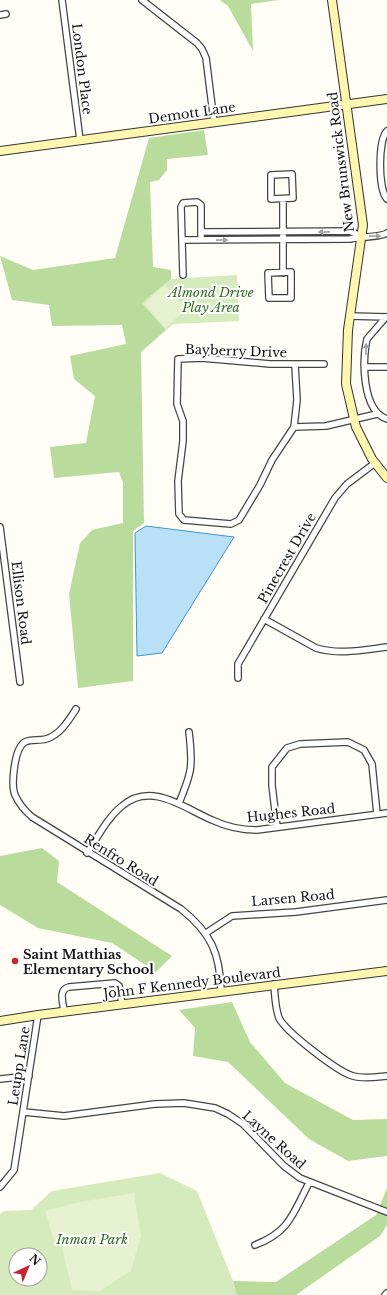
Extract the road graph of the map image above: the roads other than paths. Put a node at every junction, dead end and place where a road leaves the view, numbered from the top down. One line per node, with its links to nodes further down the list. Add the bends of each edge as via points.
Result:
1 (62, 0): 8 (street, London Place)
2 (142, 0): 6 (street, via 197,43 202,50 206,58)
3 (332, 0): 5 (street, New Brunswick Road)
4 (387, 98): 5 (street, Demott Lane)
5 (347, 104): 6 (street, Demott Lane); 15 (street, New Brunswick Road)
6 (214, 122): 8 (street, Demott Lane)
7 (387, 131): 11 (street, via 381,141 381,158 383,192)
8 (80, 140): 9 (street, Demott Lane)
9 (0, 151)
10 (283, 198): 10 (street, via 293,198 292,174 271,175 271,199); 13 (street)
11 (387, 199)
12 (201, 232): 13 (street); 16 (street, via 201,205 197,202 183,204); 17 (street)
13 (283, 232): 15 (street, one-way to 13, via 349,231); 18 (street)
14 (387, 233): 15 (street, one-way to 14, via 383,236)
15 (362, 236): 18 (street, via 350,239); 21 (street, New Brunswick Road)
16 (183, 240): 17 (street); 20 (street)
17 (201, 240): 18 (street, one-way to 18)
18 (282, 240): 19 (street)
19 (283, 273): 19 (street, via 268,273 269,298 291,298 291,272)
20 (183, 275)
21 (350, 316): 22 (street); 28 (street, New Brunswick Road, via 345,370)
22 (387, 317): 25 (street, one-way to 22, via 367,339)
23 (296, 364): 24 (street); 30 (street, Bayberry Drive, via 297,400); 30 (street, Bayberry Drive, via 202,358 178,359 177,404 183,421 184,441 178,481 180,517 191,522 231,524 239,520 272,460)
24 (324, 364)
25 (366, 367): 26 (street); 27 (street, via 367,394)
26 (387, 367)
27 (377, 414): 28 (street); 29 (street)
28 (353, 419): 30 (street, via 326,426); 31 (street, New Brunswick Road, via 361,440)
29 (387, 419)
30 (294, 427)
31 (375, 463): 32 (street, New Brunswick Road); 34 (street, Pinecrest Drive, via 347,484 335,498)
32 (387, 478)
33 (0, 527): 37 (street, Ellison Road)
34 (264, 619): 35 (street, via 326,651); 36 (street, Pinecrest Drive, via 238,664)
35 (387, 647)
36 (238, 678)
37 (20, 682)
38 (76, 709): 44 (street, Renfro Road, via 51,737 26,742 19,750 13,785 15,796 22,808)
39 (189, 732): 40 (street, via 191,774)
40 (179, 804): 43 (street, Hughes Road, via 241,830); 44 (street, Hughes Road, via 153,795 131,799 121,806 106,824)
41 (387, 813): 42 (street, Hughes Road)
42 (377, 814): 43 (street, Hughes Road); 43 (street, via 372,764 364,750 348,742 300,744 288,748 272,767)
43 (277, 827)
44 (87, 853): 46 (street, Renfro Road, via 180,909)
45 (387, 900): 46 (street, Larsen Road, via 296,912 232,916)
46 (206, 933): 49 (street, Renfro Road, via 216,955)
47 (387, 971): 48 (street, John F Kennedy Boulevard)
48 (274, 984): 49 (street, John F Kennedy Boulevard); 55 (street, via 279,1017 295,1037 348,1074 359,1077)
49 (221, 991): 50 (street, John F Kennedy Boulevard)
50 (122, 1004): 51 (street, John F Kennedy Boulevard); 51 (street, via 119,986 115,983 69,987 62,993)
51 (64, 1011): 52 (street, John F Kennedy Boulevard)
52 (38, 1014): 53 (street, John F Kennedy Boulevard); 54 (street, Leupp Lane)
53 (0, 1021)
54 (29, 1076): 56 (street); 57 (street, Leupp Lane)
55 (387, 1076)
56 (0, 1079)
57 (24, 1112): 58 (street, Layne Road, via 64,1116 156,1104 195,1103 215,1108 243,1124 284,1166); 59 (street, Leupp Lane, via 14,1170)
58 (309, 1183): 60 (street, Layne Road); 61 (street, via 284,1229)
59 (0, 1186)
60 (387, 1212)
61 (256, 1245)

